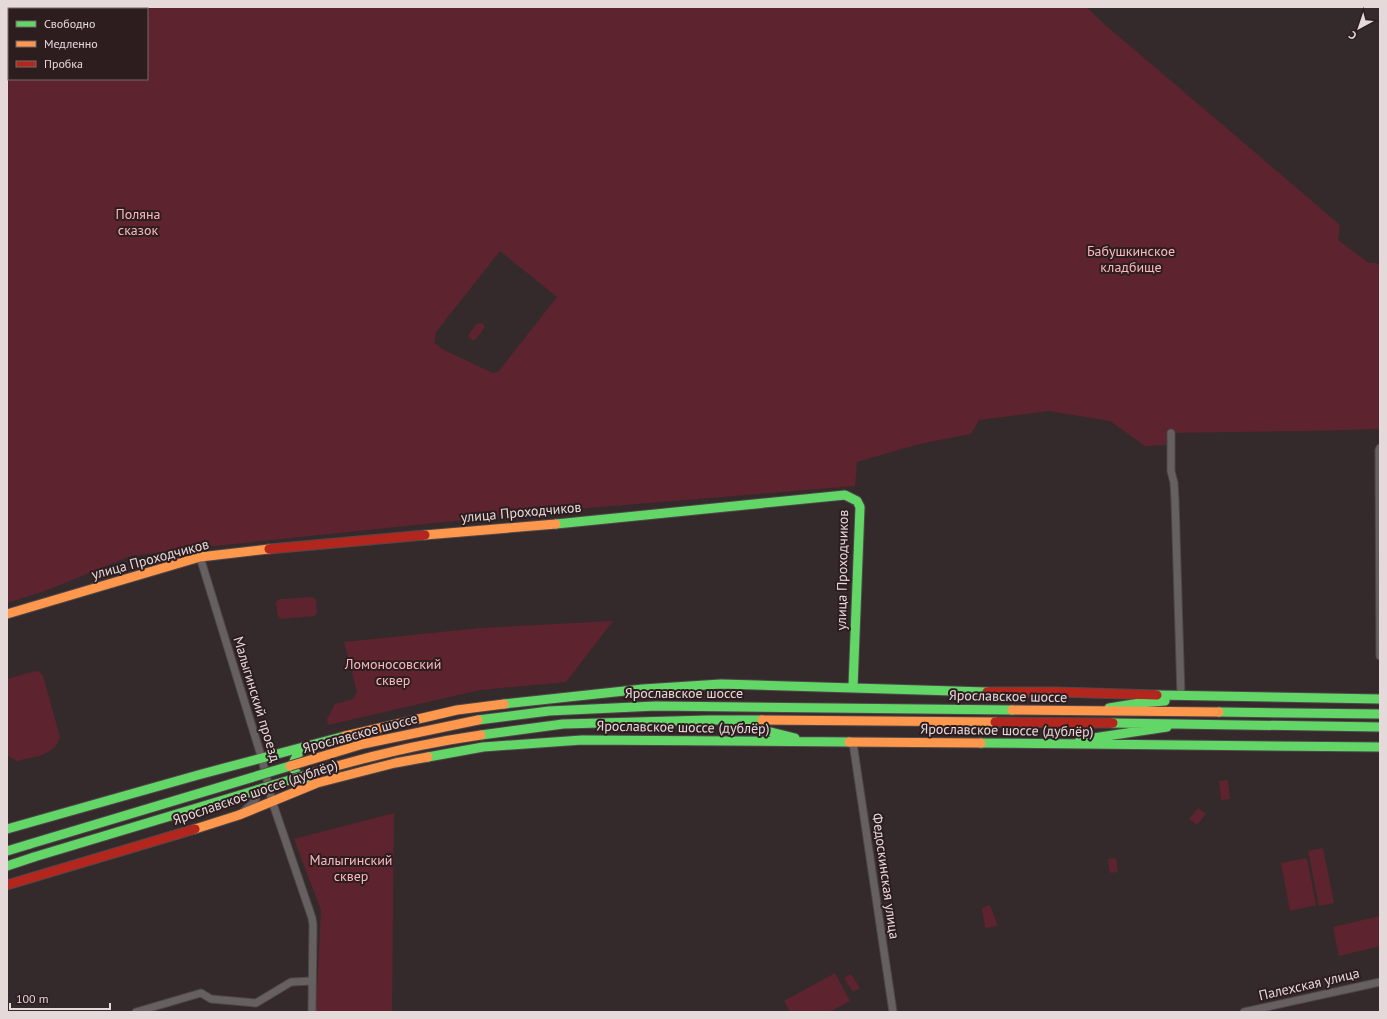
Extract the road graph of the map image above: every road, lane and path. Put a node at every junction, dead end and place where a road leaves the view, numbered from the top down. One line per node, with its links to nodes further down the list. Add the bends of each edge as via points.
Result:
1 (1171, 433): 8 (street)
2 (1380, 448): 4 (street)
3 (200, 557): 5 (street, улица Проходчиков); 7 (street, улица Проходчиков, via 846,495 857,501 860,507); 21 (street, Малыгинский проезд)
4 (1379, 569): 6 (street)
5 (7, 614)
6 (1380, 656)
7 (853, 687): 8 (street, Ярославское шоссе (дублёр)); 19 (street, Ярославское шоссе (дублёр), via 721,684 561,697 457,710)
8 (1181, 696): 9 (street, Ярославское шоссе (дублёр))
9 (1203, 696): 10 (street, Ярославское шоссе (дублёр)); 11 (street)
10 (1380, 698)
11 (1091, 711): 12 (street, Ярославское шоссе); 26 (street, Ярославское шоссе, bridge, via 656,706 548,711 478,720 363,744)
12 (1380, 714)
13 (709, 720): 14 (street, Ярославское шоссе); 16 (street, via 746,726); 27 (street, Ярославское шоссе, bridge, via 563,724 445,740 368,757)
14 (1184, 724): 15 (street, Ярославское шоссе); 18 (street)
15 (1380, 727)
16 (809, 742): 17 (street, Ярославское шоссе (дублёр)); 22 (street, Ярославское шоссе (дублёр), via 582,740 529,743 483,747 395,763)
17 (853, 743): 18 (street, Ярославское шоссе (дублёр)); 33 (street, Федоскинская улица)
18 (1056, 745): 20 (street, Ярославское шоссе (дублёр))
19 (306, 746): 21 (street, Ярославское шоссе (дублёр)); 22 (street, via 299,751 293,763 294,770 297,776 309,783)
20 (1380, 747)
21 (263, 763): 23 (street, Малыгинский проезд); 24 (street, via 262,787 254,802); 25 (street, Ярославское шоссе (дублёр), via 191,777)
22 (317, 783): 23 (street, Ярославское шоссе (дублёр))
23 (272, 801): 24 (street, Ярославское шоссе (дублёр)); 29 (street, Малыгинский проезд, via 312,918)
24 (239, 815): 28 (street, Ярославское шоссе (дублёр))
25 (7, 829)
26 (7, 851)
27 (7, 866)
28 (7, 885)
29 (312, 981): 31 (street, via 291,982 256,1004 211,999 201,993); 32 (street, Малыгинский проезд)
30 (1380, 982): 34 (street, Палехская улица)
31 (136, 1012)
32 (312, 1012)
33 (893, 1012)
34 (1244, 1012)

